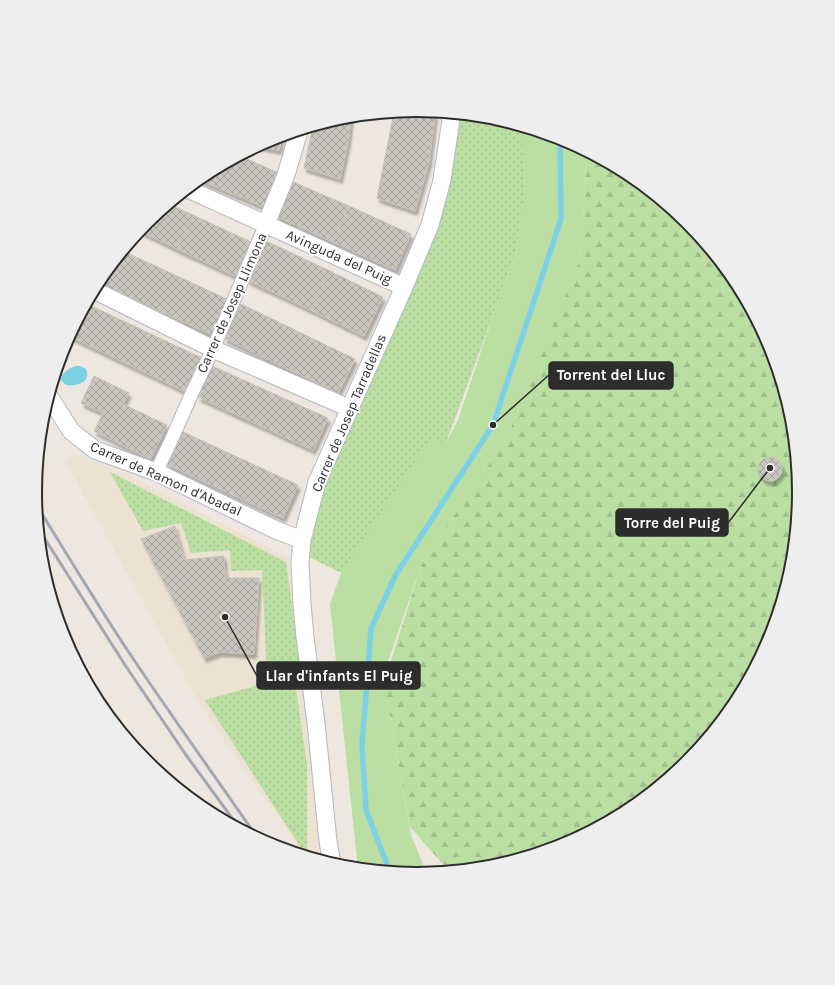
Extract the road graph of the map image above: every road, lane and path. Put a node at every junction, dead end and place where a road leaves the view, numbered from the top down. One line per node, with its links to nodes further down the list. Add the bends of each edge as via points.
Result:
1 (451, 119): 5 (street, Carrer de Josep Tarradellas, via 442,180 430,225)
2 (297, 137): 4 (street, Carrer de Josep Llimona, via 286,175)
3 (194, 192): 4 (street, Avinguda del Puig)
4 (266, 224): 5 (street, Avinguda del Puig); 7 (street, Carrer de Josep Llimona)
5 (404, 287): 9 (street, Carrer de Josep Tarradellas)
6 (100, 293): 7 (street)
7 (213, 349): 9 (street); 10 (street, Carrer de Josep Llimona)
8 (53, 403): 10 (street, Carrer de Ramon d'Abadal, via 71,431 95,450)
9 (349, 408): 11 (street, Carrer de Josep Tarradellas, via 317,482)
10 (156, 472): 11 (street, Carrer de Ramon d'Abadal)
11 (302, 540): 12 (street, Carrer de Josep Tarradellas, via 302,604)
12 (331, 858)

